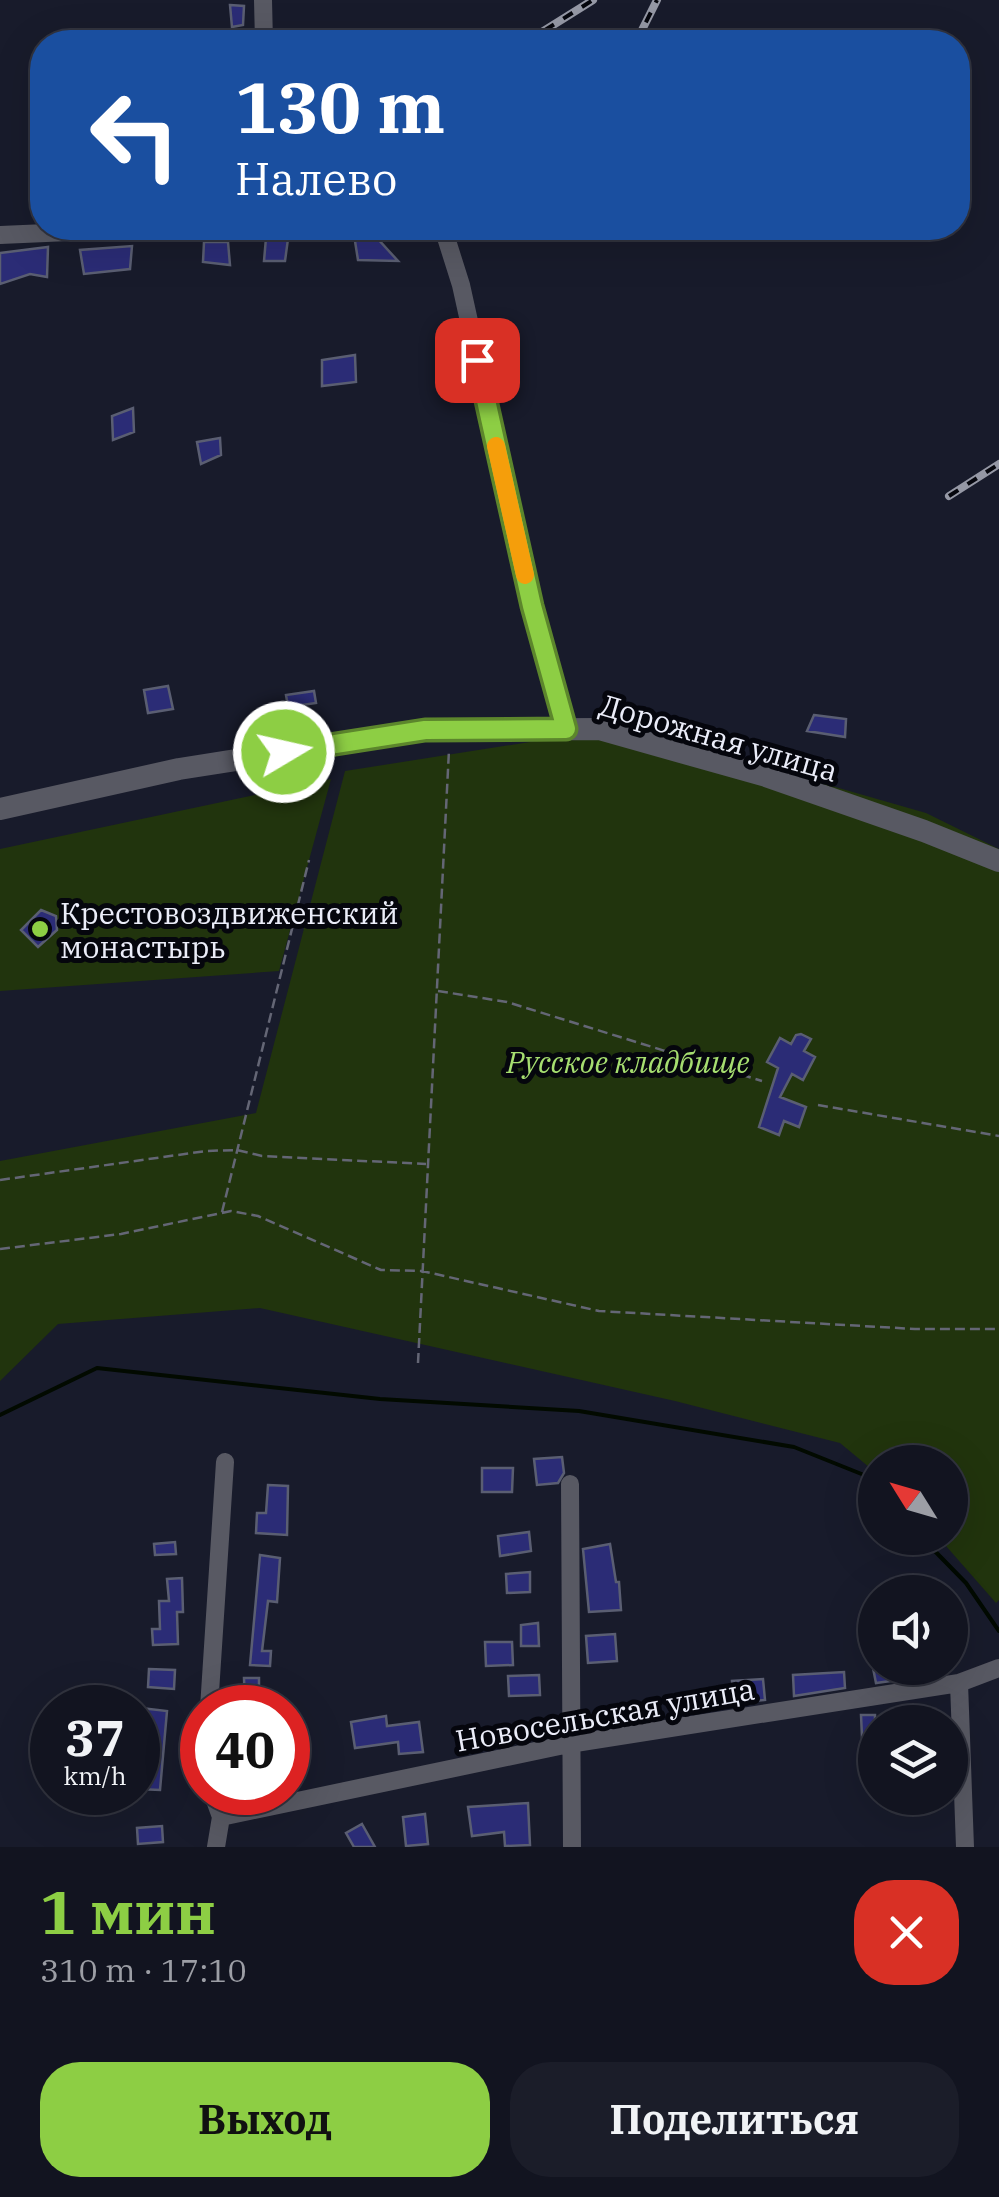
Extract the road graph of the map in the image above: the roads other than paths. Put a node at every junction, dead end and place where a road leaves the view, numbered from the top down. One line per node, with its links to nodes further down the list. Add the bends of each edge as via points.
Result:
1 (263, 0): 2 (street)
2 (264, 30)
3 (30, 234): 4 (street)
4 (0, 235)
5 (447, 240): 6 (street)
6 (566, 729): 7 (street, Дорожная улица, via 425,730 179,769); 8 (street, Дорожная улица, via 599,728 766,776)
7 (0, 809)
8 (999, 862)
9 (225, 1462): 13 (street)
10 (570, 1484): 16 (street)
11 (999, 1668): 12 (street, Новосельская улица)
12 (968, 1680)
13 (210, 1685)
14 (946, 1685): 16 (street, Новосельская улица)
15 (959, 1685): 20 (street)
16 (569, 1744): 17 (street, Новосельская улица); 19 (street)
17 (221, 1816): 18 (street)
18 (216, 1847)
19 (572, 1847)
20 (965, 1847)

